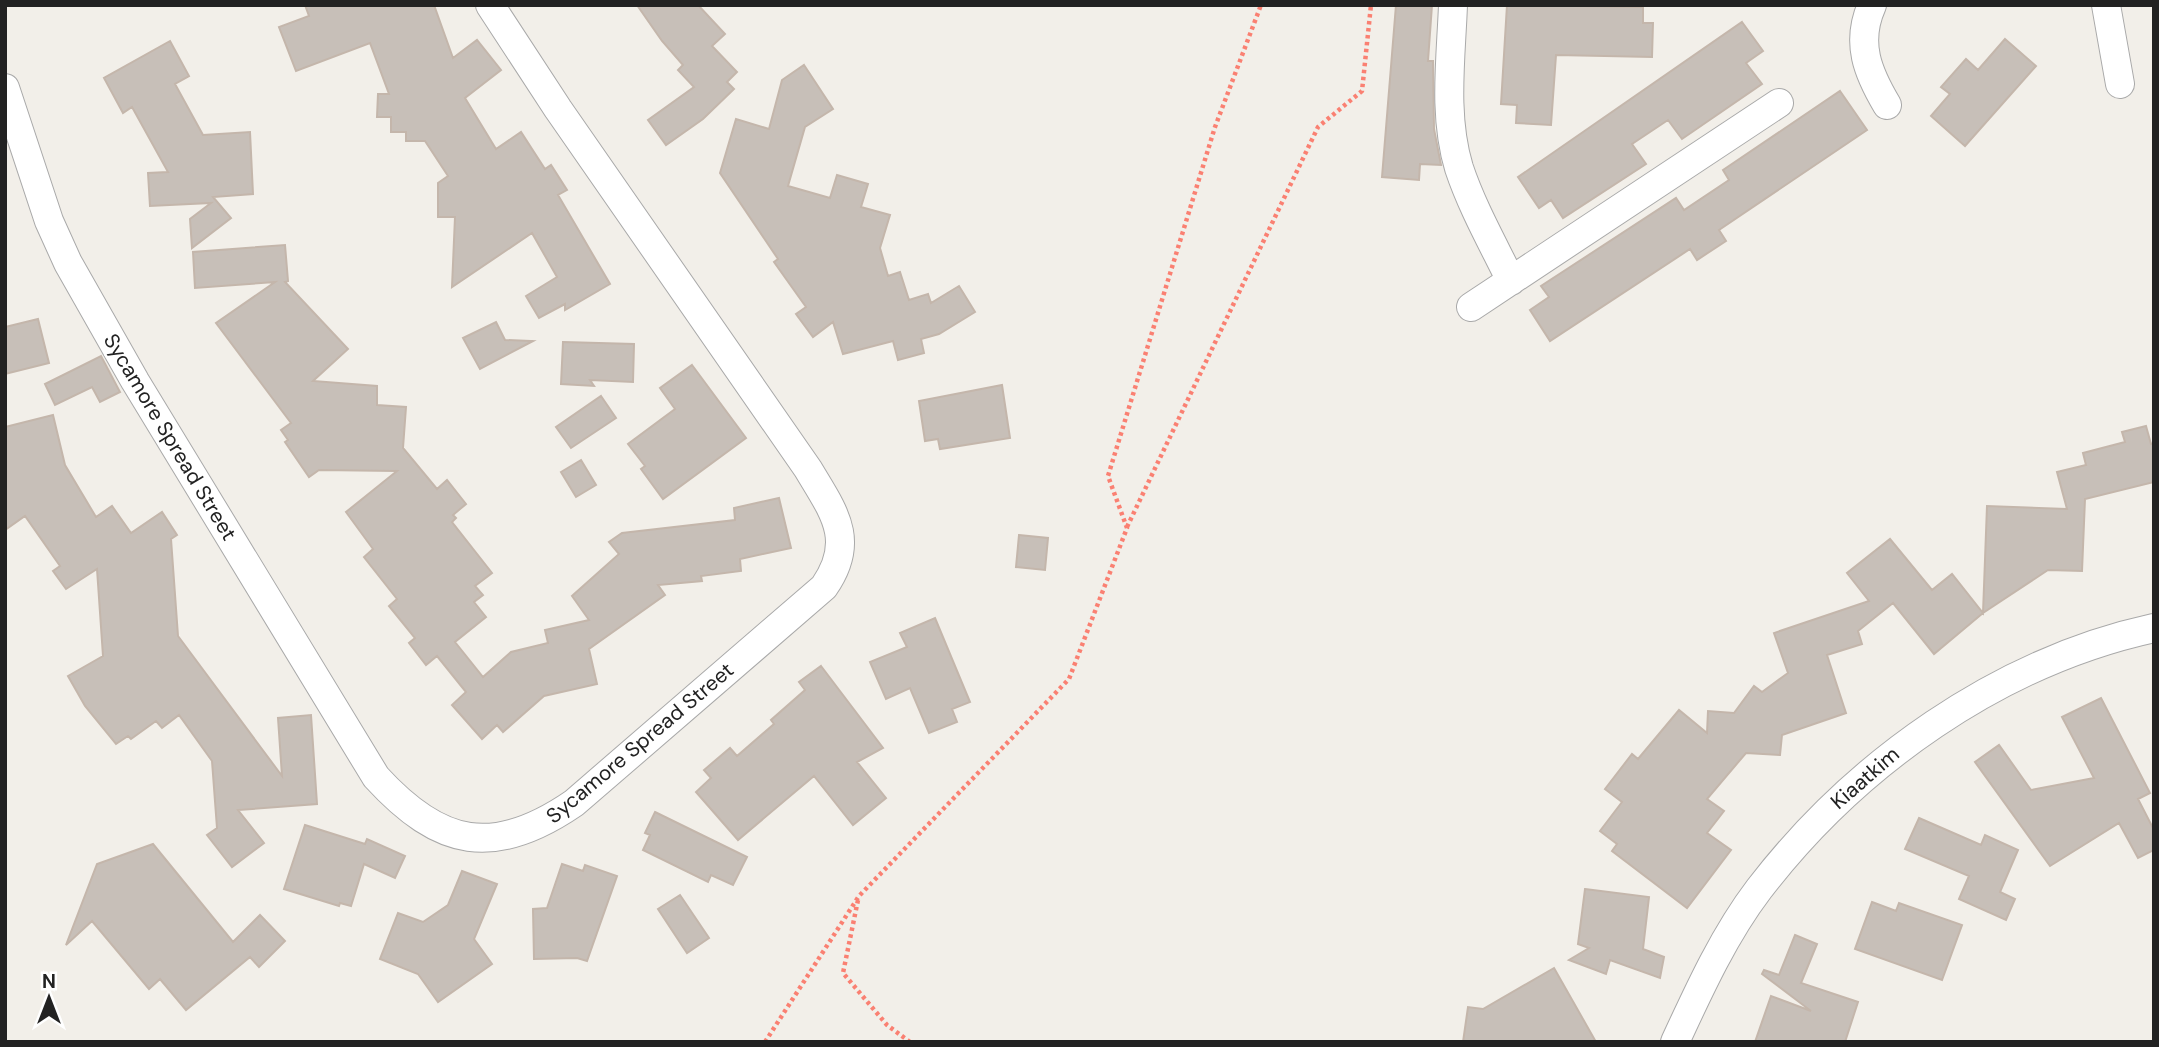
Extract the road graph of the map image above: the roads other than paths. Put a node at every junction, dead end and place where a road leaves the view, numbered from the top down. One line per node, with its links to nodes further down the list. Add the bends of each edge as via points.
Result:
1 (490, 5): 6 (street, Sycamore Spread Street, via 808,469 841,532 838,563 824,587 574,803 545,823 494,838 446,832 420,819 376,777 68,263 49,221)
2 (1453, 5): 9 (street, via 1450,99 1459,165)
3 (1872, 5): 8 (street, via 1863,56)
4 (2106, 5): 5 (street)
5 (2120, 84)
6 (5, 88)
7 (1779, 103): 9 (street)
8 (1887, 105)
9 (1511, 281): 10 (street)
10 (1471, 307)
11 (2154, 628): 12 (street, Kiaatkim, via 2058,658 1957,710 1893,752 1815,823 1758,890 1703,981)
12 (1675, 1042)

